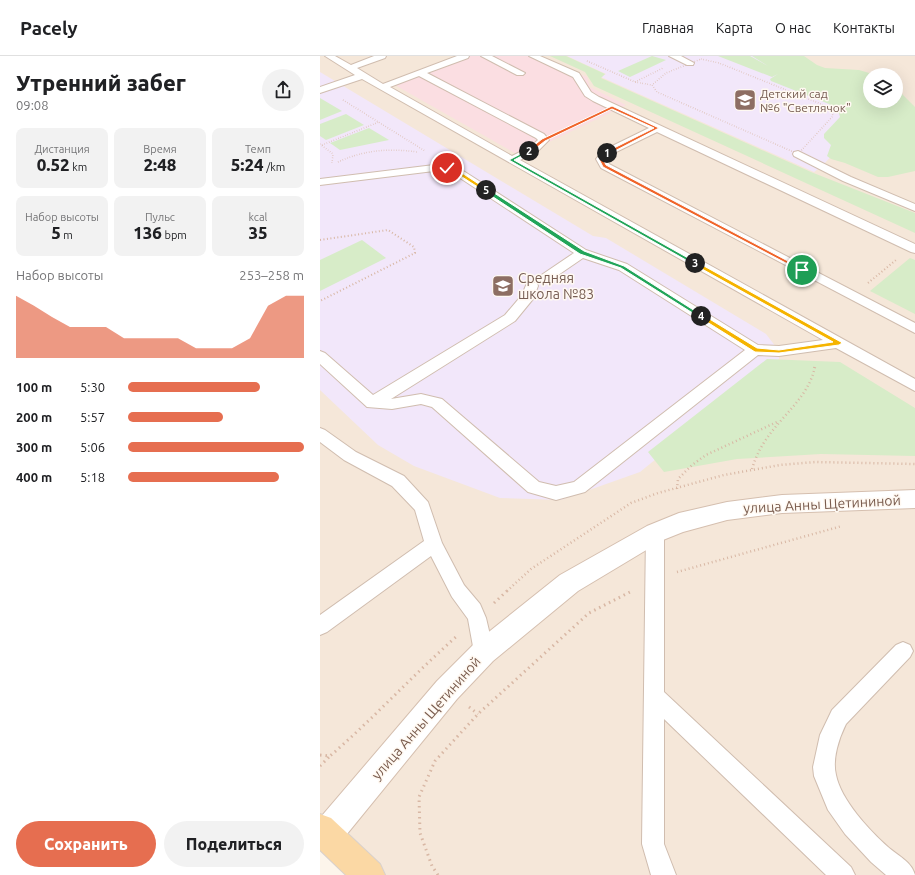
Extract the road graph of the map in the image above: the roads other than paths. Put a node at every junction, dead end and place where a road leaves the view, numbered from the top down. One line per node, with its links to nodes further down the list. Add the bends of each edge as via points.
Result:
1 (329, 56): 6 (lane)
2 (382, 56): 6 (lane)
3 (465, 56): 7 (lane)
4 (486, 56): 8 (lane)
5 (533, 56): 12 (lane, via 576,75 588,94)
6 (350, 68): 9 (lane)
7 (420, 73): 10 (lane); 14 (lane, via 544,140)
8 (520, 73)
9 (361, 76): 10 (lane); 11 (lane)
10 (382, 87): 14 (lane)
11 (322, 89)
12 (657, 128): 17 (lane); 19 (lane, via 608,152 601,159 605,166)
13 (798, 154): 16 (lane, via 847,179)
14 (511, 160): 20 (lane)
15 (320, 182): 18 (lane, via 406,170 447,168 461,174)
16 (915, 208)
17 (913, 248)
18 (582, 252): 21 (lane, via 623,267); 24 (lane, via 538,283 510,318)
19 (915, 329)
20 (839, 343): 21 (lane, via 779,352); 23 (lane)
21 (755, 350): 24 (lane, via 579,487 556,492 534,487 436,403 421,399 392,404)
22 (320, 356): 24 (lane)
23 (915, 386)
24 (372, 403)
25 (320, 434): 28 (lane, via 350,456 398,481 422,506)
26 (915, 499): 27 (main road, улица Анны Щетининой, via 782,504 727,511 680,523)
27 (655, 533): 31 (main road, улица Анны Щетининой, via 569,583); 32 (lane)
28 (434, 544): 29 (lane); 31 (lane, via 458,591 477,618)
29 (320, 626)
30 (903, 651): 37 (lane, via 839,717 830,735 824,767 836,802 853,826 879,854)
31 (484, 652): 33 (main road, улица Анны Щетининой, via 447,690)
32 (654, 696): 35 (lane, via 653,844); 36 (lane)
33 (324, 831): 34 (main road)
34 (369, 875)
35 (664, 875)
36 (843, 875)
37 (904, 875)

